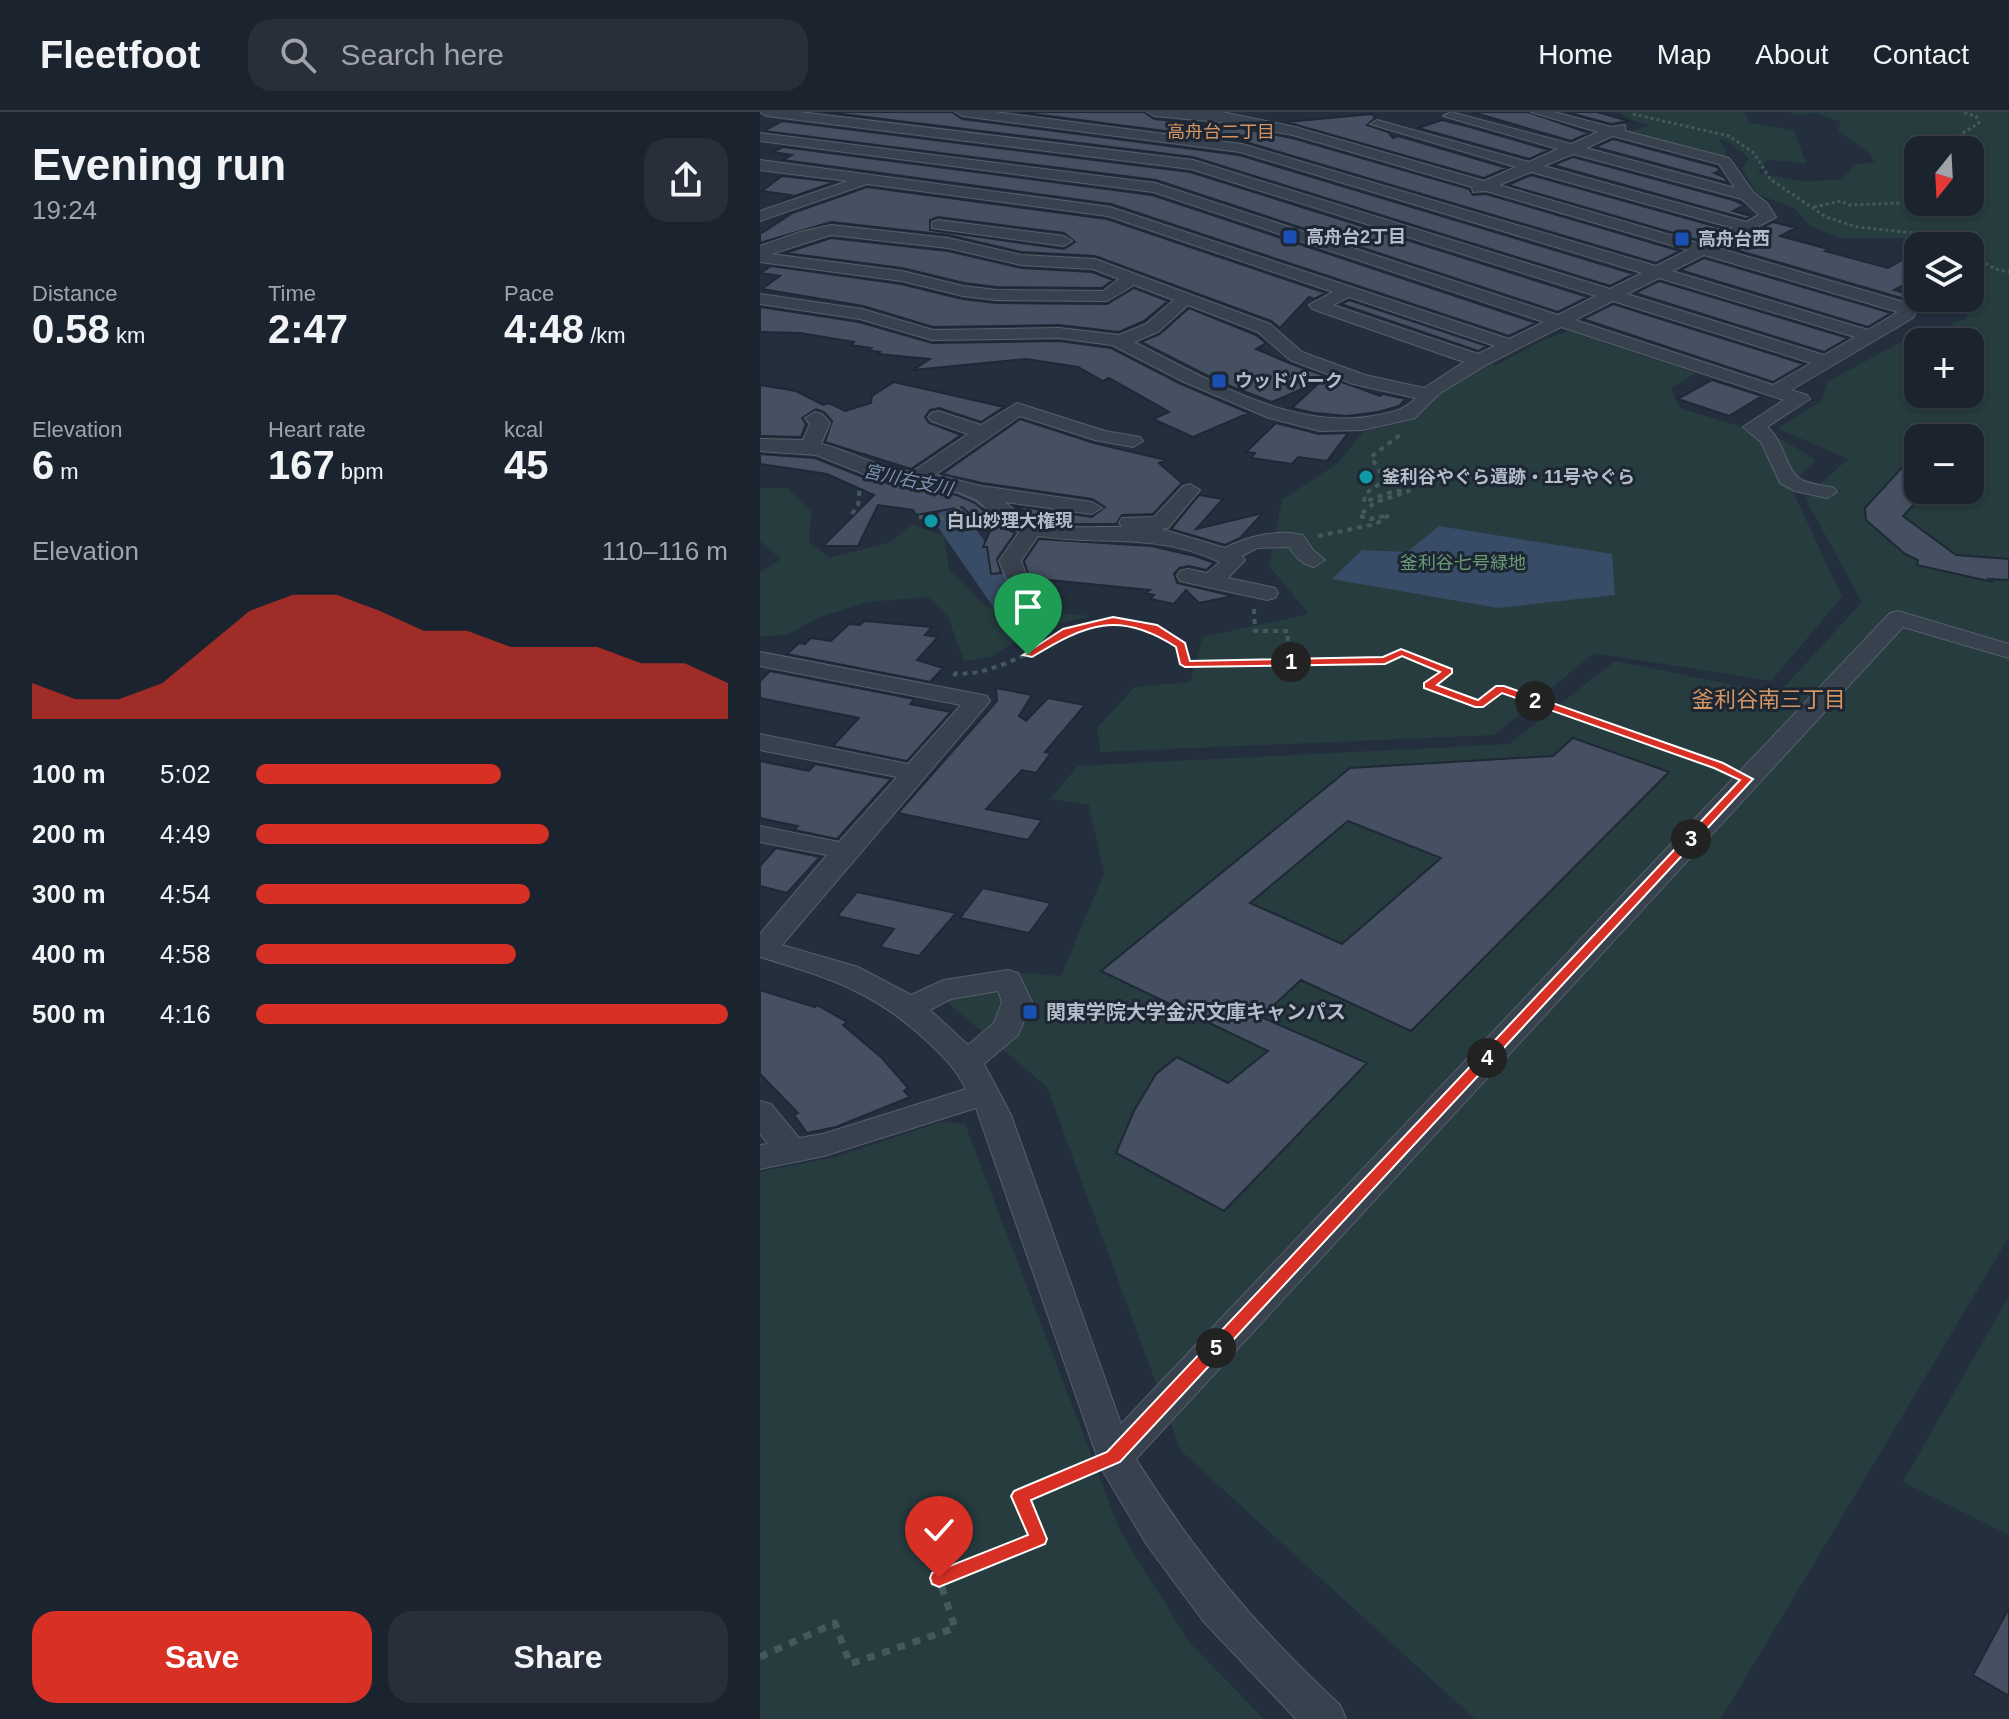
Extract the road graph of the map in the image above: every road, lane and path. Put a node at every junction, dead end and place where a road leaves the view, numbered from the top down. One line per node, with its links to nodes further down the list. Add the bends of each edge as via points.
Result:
1 (766, 112): 11 (street)
2 (962, 112): 10 (street)
3 (1154, 112): 13 (street)
4 (1207, 112): 13 (street)
5 (1487, 112): 12 (street)
6 (1538, 112): 17 (street)
7 (1612, 112): 17 (street, via 1632,123)
8 (1629, 112): 36 (path, via 1723,134 1754,153 1763,172)
9 (1962, 112): 18 (path, via 1976,116 1979,123)
10 (1001, 114): 20 (street); 22 (street)
11 (824, 115): 20 (street); 21 (street)
12 (1435, 118): 23 (street); 27 (street, via 1370,125)
13 (1240, 122): 14 (street)
14 (1264, 126): 16 (street); 22 (street)
15 (1336, 128): 16 (street)
16 (1295, 131): 29 (street)
17 (1614, 131): 23 (street); 32 (street, via 1724,161)
18 (1958, 136)
19 (760, 137): 21 (street)
20 (966, 137): 24 (street); 26 (street)
21 (779, 140): 24 (street)
22 (1230, 145): 26 (street); 35 (street)
23 (1572, 149): 27 (street); 32 (street)
24 (930, 159): 28 (street); 30 (street)
25 (760, 165): 28 (street)
26 (1193, 165): 30 (street); 42 (street)
27 (1531, 167): 29 (street); 43 (street)
28 (870, 180): 33 (street); 37 (street)
29 (1485, 186): 35 (street); 47 (street)
30 (1155, 188): 37 (street); 46 (street)
31 (775, 196): 33 (street)
32 (1748, 196): 43 (street, via 1768,217)
33 (806, 200): 38 (street)
34 (1904, 203): 36 (path, via 1841,201)
35 (1437, 207): 42 (street); 53 (street)
36 (1814, 207): 45 (path, via 1825,217 1856,226)
37 (1110, 212): 41 (street); 51 (street)
38 (760, 216)
39 (883, 218): 44 (street)
40 (914, 222): 49 (street, via 1064,241)
41 (1086, 223)
42 (1389, 227): 46 (street); 57 (street)
43 (1746, 227): 47 (street)
44 (863, 231): 48 (street, via 817,232); 49 (street)
45 (1921, 232)
46 (1338, 248): 51 (street); 60 (street)
47 (1703, 249): 53 (street); 62 (street, via 1908,309)
48 (760, 254): 56 (street)
49 (1043, 260): 54 (street, via 1095,264); 56 (street)
50 (1984, 262): 52 (path)
51 (1285, 270): 55 (street)
52 (2009, 272)
53 (1656, 273): 57 (street); 62 (street)
54 (1132, 278): 56 (street, via 1107,296); 58 (street)
55 (1347, 292): 64 (street); 65 (street, via 1318,305)
56 (1002, 295): 61 (street, via 989,311 993,313)
57 (1611, 296): 60 (street); 66 (street)
58 (1186, 298): 63 (street, via 1152,328); 68 (street, via 1264,328 1296,356 1360,380)
59 (760, 299): 61 (street, via 862,314 932,335)
60 (1560, 321): 64 (street); 67 (street)
61 (966, 335): 63 (street, via 1059,333)
62 (1870, 336): 66 (street)
63 (1121, 341): 68 (street, via 1189,377 1300,422 1342,425 1395,419 1419,406)
64 (1510, 345): 65 (street)
65 (1479, 361): 68 (street)
66 (1827, 362): 67 (street)
67 (1775, 392): 81 (street, via 1800,399 1753,427 1773,442 1788,479)
68 (1426, 394)
69 (938, 417): 72 (street)
70 (815, 418): 75 (street, via 820,423)
71 (1411, 427): 89 (path, via 1371,457 1385,480 1365,494 1364,502 1409,491 1374,503 1359,516 1389,515 1376,524 1324,533)
72 (981, 434): 73 (street, via 1017,409); 78 (street)
73 (1133, 441)
74 (760, 445): 75 (street)
75 (810, 448): 76 (street)
76 (874, 472): 78 (street); 83 (path, via 860,486)
77 (997, 472): 80 (street)
78 (918, 477): 80 (street)
79 (1190, 490): 87 (street)
80 (978, 492): 82 (street); 86 (street, via 1016,524)
81 (1827, 492)
82 (1092, 508)
83 (852, 514)
84 (919, 517): 85 (path)
85 (947, 518)
86 (1032, 528): 88 (street, via 1063,534); 92 (street, via 1010,561)
87 (1168, 530): 88 (street, via 1129,523); 90 (street)
88 (1114, 533): 91 (street)
89 (1307, 554): 90 (street, via 1295,540 1252,542)
90 (1226, 556): 94 (street, via 1234,560)
91 (1097, 558)
92 (1016, 576)
93 (1188, 576): 94 (street)
94 (1212, 581): 95 (street)
95 (1267, 593): 98 (path, via 1254,609 1255,631 1288,631)
96 (2009, 651): 102 (street, via 1898,618)
97 (760, 659): 99 (street)
98 (1287, 662): 99 (path, via 1185,664 1181,645 1154,628 1113,620 1066,631 1028,655 974,675 956,673); 102 (path, via 1385,661 1401,652 1448,671 1428,685 1466,700 1479,704 1500,689)
99 (940, 692): 101 (street, via 978,701)
100 (760, 742): 101 (street)
101 (916, 773): 104 (street)
102 (1747, 779): 112 (street)
103 (760, 834): 104 (street)
104 (845, 851): 105 (street)
105 (762, 948): 106 (street, via 848,974)
106 (910, 1008): 107 (street); 107 (street, via 944,990 1008,980 1017,1002 1007,1028)
107 (968, 1062): 108 (street)
108 (985, 1094): 110 (street); 112 (street)
109 (760, 1112): 110 (street)
110 (793, 1153): 111 (street)
111 (760, 1157)
112 (1114, 1457): 113 (path, via 1020,1496 1038,1539 939,1578 955,1628 850,1664 835,1623); 114 (street, via 1161,1533 1218,1609)
113 (760, 1657)
114 (1325, 1719)

